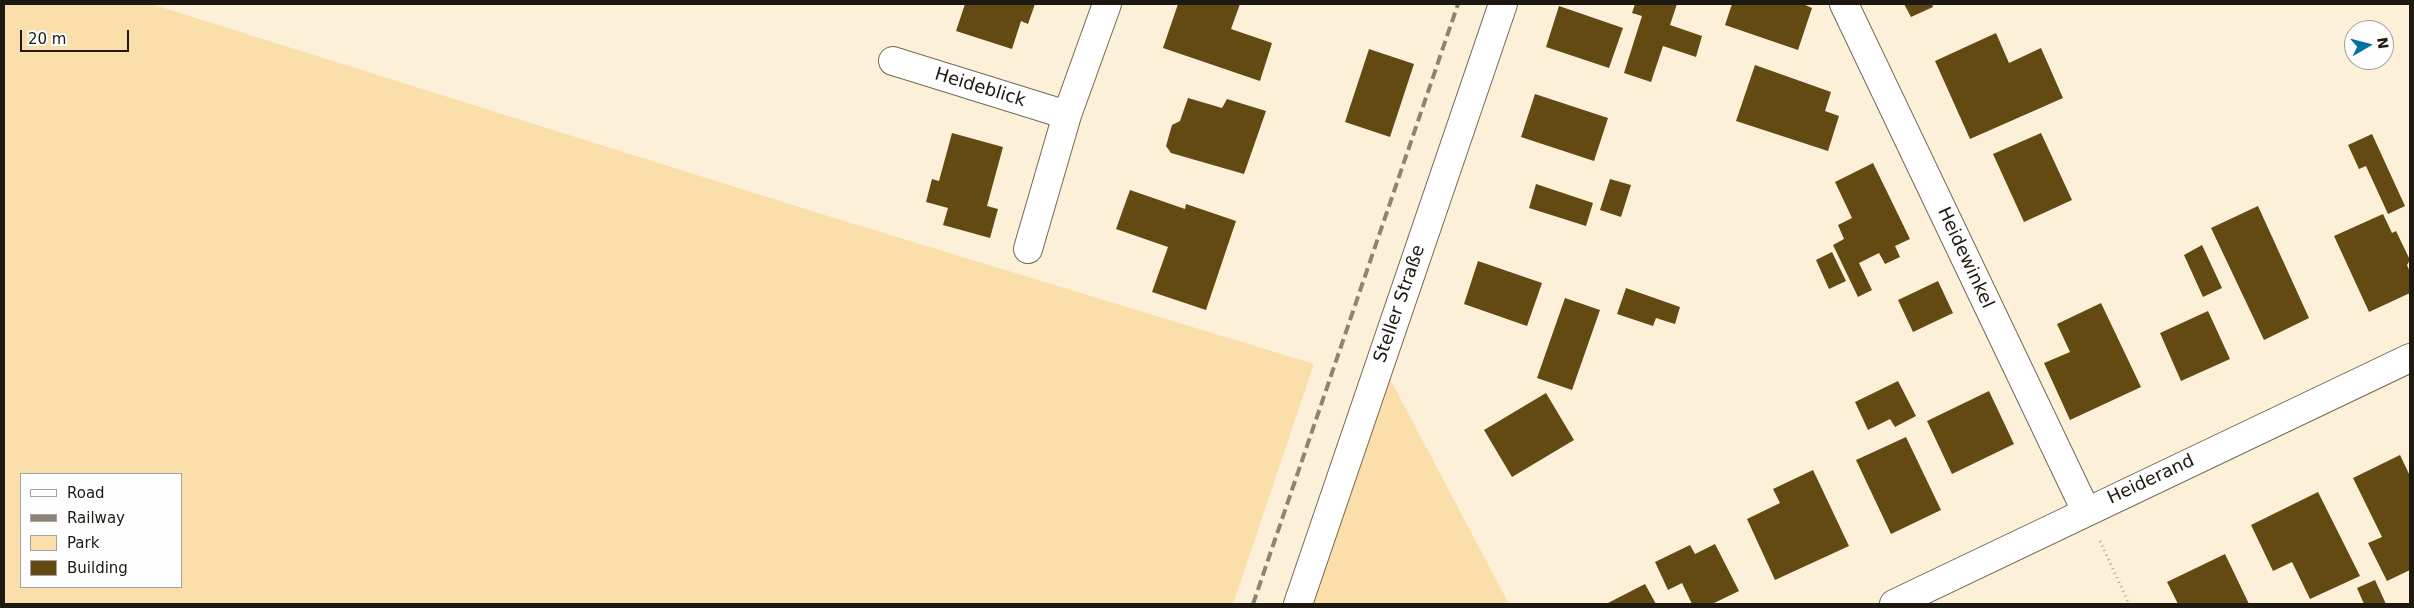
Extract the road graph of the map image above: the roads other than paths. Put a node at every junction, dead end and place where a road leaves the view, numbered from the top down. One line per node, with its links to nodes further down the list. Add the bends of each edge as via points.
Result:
1 (1108, 4): 5 (street)
2 (1503, 4): 9 (street, Steller Straße)
3 (1844, 4): 8 (street, Heidewinkel)
4 (893, 61): 5 (street, Heideblick)
5 (1067, 115): 6 (street)
6 (1028, 249)
7 (2410, 358): 8 (street, Heiderand)
8 (2086, 511): 10 (street, Heiderand)
9 (1298, 604)
10 (1894, 604)

